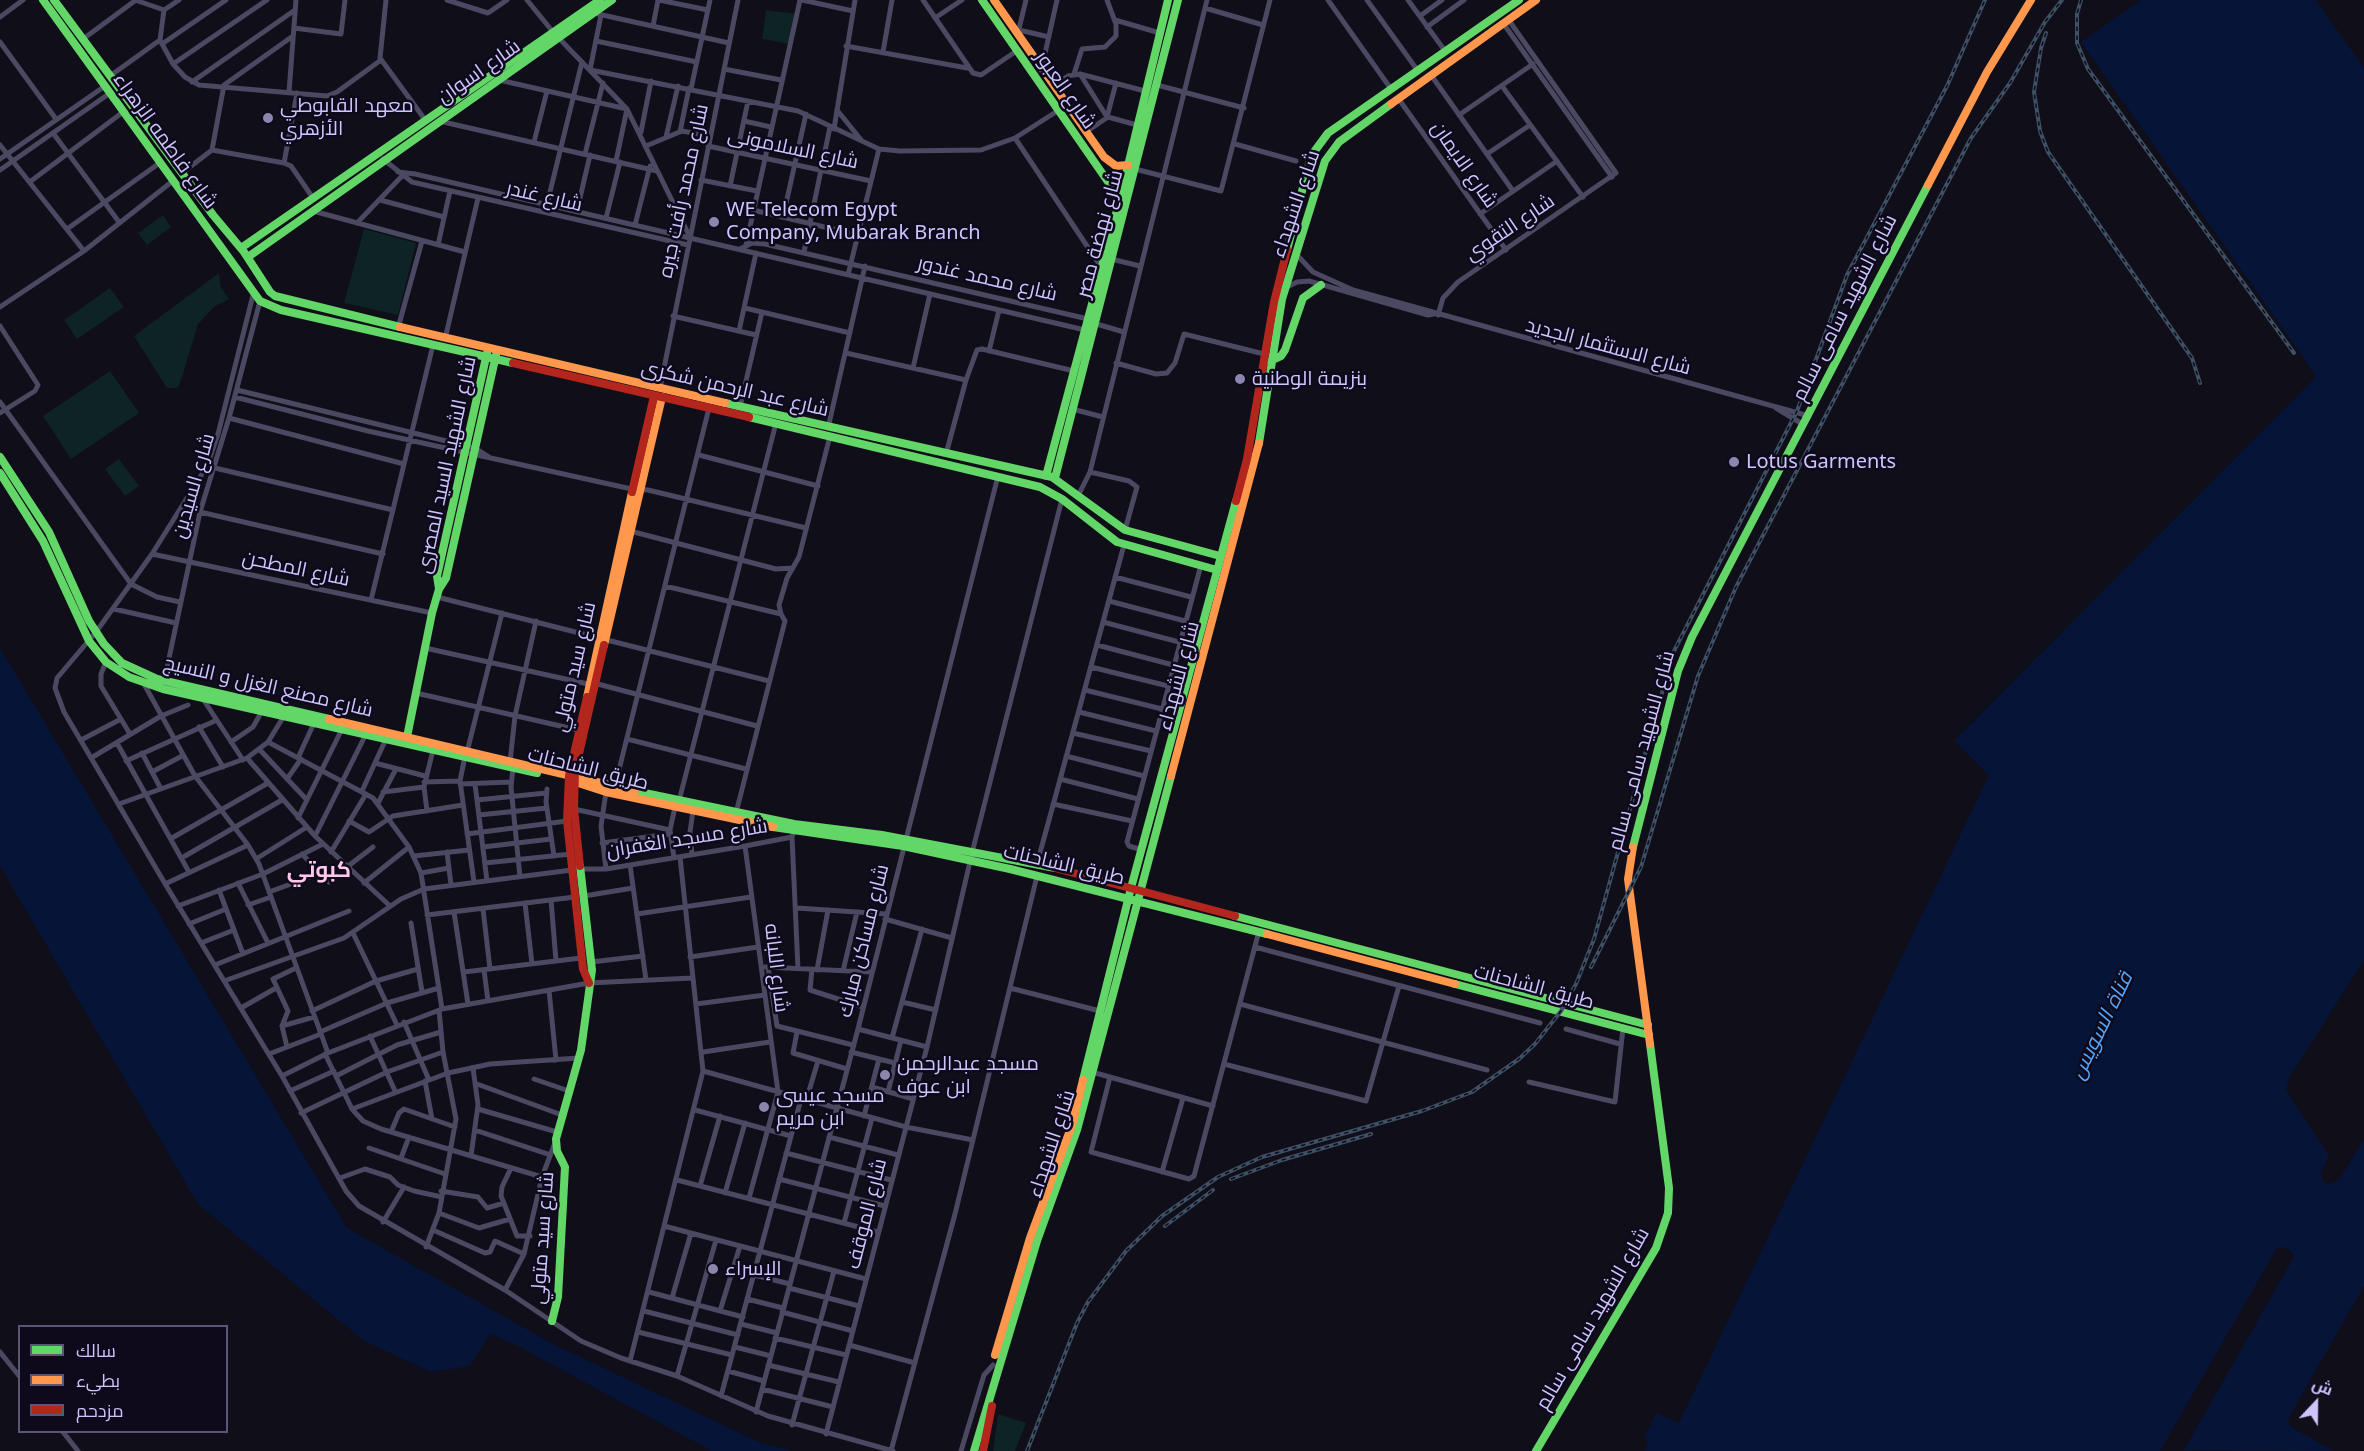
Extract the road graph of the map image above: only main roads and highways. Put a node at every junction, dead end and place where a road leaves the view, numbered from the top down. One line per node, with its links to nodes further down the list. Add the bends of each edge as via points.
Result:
1 (43, 0): 13 (main road, شارع فاطمه الزهراء)
2 (54, 0): 12 (main road, شارع فاطمه الزهراء)
3 (600, 0): 14 (main road, شارع اسوان)
4 (612, 0): 14 (main road, شارع اسوان, via 597,14)
5 (982, 0): 16 (main road, شارع العبور)
6 (994, 0): 15 (main road, شارع العبور)
7 (1168, 0): 20 (main road, شارع نهضة مصر, via 1137,125)
8 (1178, 0): 20 (main road, شارع نهضة مصر)
9 (1519, 0): 18 (main road, شارع الشهداء, via 1328,133)
10 (1536, 0): 19 (main road, شارع الشهداء, via 1339,142)
11 (2031, 0): 84 (main road, شارع الشهيد سامى سالم, via 1987,72 1692,637 1672,694 1628,869)
12 (74, 27): 13 (main road); 23 (main road, شارع فاطمه الزهراء)
13 (66, 33): 25 (main road, شارع فاطمه الزهراء)
14 (556, 35): 17 (main road, شارع اسوان, via 438,121); 17 (main road, شارع اسوان, via 426,120)
15 (1075, 117): 16 (main road); 20 (main road, شارع العبور, via 1112,165)
16 (1068, 122): 24 (main road, شارع العبور)
17 (381, 156): 28 (main road, شارع اسوان); 29 (main road, شارع اسوان)
18 (1311, 156): 19 (main road); 21 (main road, شارع الشهداء)
19 (1325, 161): 22 (main road, شارع الشهداء)
20 (1131, 167): 24 (main road, شارع نهضة مصر); 36 (main road, شارع نهضة مصر, via 1111,259)
21 (1304, 178): 22 (main road, via 1313,175); 58 (main road, شارع الشهداء, via 1264,354 1252,437)
22 (1318, 179): 40 (main road, شارع الشهداء, via 1286,287)
23 (199, 196): 25 (main road, via 198,201); 26 (main road, شارع فاطمه الزهراء)
24 (1120, 199): 36 (main road, شارع نهضة مصر)
25 (191, 203): 27 (main road, شارع فاطمه الزهراء)
26 (213, 215): 27 (main road); 28 (main road, شارع فاطمه الزهراء)
27 (204, 220): 31 (main road, شارع فاطمه الزهراء)
28 (242, 248): 29 (main road, شارع فاطمه الزهراء)
29 (248, 257): 32 (main road, شارع عبد الرحمن شكرى, via 270,292)
30 (1322, 282): 40 (main road, via 1303,298 1285,350)
31 (260, 301): 34 (main road, شارع عبد الرحمن شكرى)
32 (302, 305): 33 (main road, شارع عبد الرحمن شكرى); 34 (main road, via 309,311)
33 (324, 310): 35 (main road); 37 (main road, شارع عبد الرحمن شكرى, via 398,328)
34 (307, 316): 35 (main road, شارع عبد الرحمن شكرى)
35 (323, 320): 37 (main road, شارع عبد الرحمن شكرى)
36 (1091, 321): 45 (main road, شارع نهضة مصر, via 1072,409); 45 (main road, شارع نهضة مصر, via 1074,371)
37 (417, 337): 38 (main road, شارع عبد الرحمن شكرى, via 445,339); 38 (main road, شارع عبد الرحمن شكرى, via 433,345)
38 (487, 353): 39 (main road, شارع عبد الرحمن شكرى); 46 (main road, شارع الشهيد السيد المصرى)
39 (496, 355): 41 (main road, شارع عبد الرحمن شكرى); 42 (main road, شارع عبد الرحمن شكرى); 46 (main road, شارع الشهيد السيد المصرى)
40 (1270, 361): 65 (main road, شارع الشهداء, via 1258,446)
41 (559, 365): 42 (main road); 44 (main road, شارع عبد الرحمن شكرى)
42 (557, 374): 43 (main road, شارع عبد الرحمن شكرى)
43 (658, 397): 44 (main road, شارع عبد الرحمن شكرى); 52 (main road, شارع سيد متولي)
44 (829, 432): 47 (main road, شارع عبد الرحمن شكرى)
45 (1060, 439): 50 (main road, شارع نهضة مصر); 51 (main road, شارع نهضة مصر)
46 (470, 450): 63 (main road, شارع الشهيد السيد المصرى, via 446,578 432,613)
47 (928, 455): 50 (main road, شارع عبد الرحمن شكرى, via 946,454); 55 (main road, شارع عبد الرحمن شكرى, via 1040,487)
48 (0, 457): 63 (main road, شارع مصنع الغزل و النسيج, via 49,532 96,632 118,660 164,682)
49 (0, 473): 64 (main road, شارع مصنع الغزل و النسيج, via 43,541 89,641 106,662 144,684 433,750)
50 (1046, 476): 51 (main road, شارع عبد الرحمن شكرى)
51 (1055, 478): 53 (main road, شارع عبد الرحمن شكرى)
52 (637, 489): 61 (main road, شارع سيد متولي); 61 (main road, شارع سيد متولي)
53 (1098, 510): 54 (main road, شارع عبد الرحمن شكرى); 55 (main road)
54 (1111, 520): 56 (main road); 57 (main road, شارع عبد الرحمن شكرى, via 1125,530)
55 (1090, 521): 56 (main road, شارع عبد الرحمن شكرى)
56 (1102, 531): 59 (main road, شارع عبد الرحمن شكرى, via 1124,545)
57 (1205, 552): 58 (main road, شارع عبد الرحمن شكرى); 59 (main road)
58 (1220, 556): 60 (main road, شارع الشهداء)
59 (1201, 565): 60 (main road, شارع عبد الرحمن شكرى)
60 (1217, 570): 65 (main road, شارع الشهداء)
61 (602, 637): 62 (main road, شارع سيد متولي)
62 (591, 683): 66 (main road, شارع سيد متولي); 66 (main road, شارع سيد متولي, via 578,730)
63 (407, 737): 64 (main road, شارع مصنع الغزل و النسيج)
64 (466, 754): 66 (main road, طريق الشاحنات)
65 (1166, 775): 75 (main road, شارع الشهداء); 75 (main road, شارع الشهداء, via 1142,850)
66 (572, 779): 67 (main road, طريق الشاحنات, via 615,786); 67 (main road, طريق الشاحنات, via 606,792); 72 (main road, شارع سيد متولي); 72 (main road, شارع سيد متولي, via 567,821)
67 (677, 804): 68 (main road, طريق الشاحنات); 68 (main road, طريق الشاحنات, via 793,834)
68 (904, 843): 69 (main road, طريق الشاحنات)
69 (971, 857): 70 (main road, طريق الشاحنات); 73 (main road, طريق الشاحنات)
70 (1011, 859): 71 (main road, طريق الشاحنات); 73 (main road)
71 (1028, 863): 74 (main road, via 1024,866); 75 (main road, طريق الشاحنات)
72 (577, 869): 76 (main road, شارع سيد متولي)
73 (1010, 869): 74 (main road, طريق الشاحنات)
74 (1026, 873): 77 (main road, طريق الشاحنات)
75 (1135, 889): 77 (main road, شارع الشهداء); 78 (main road, طريق الشاحنات)
76 (579, 896): 83 (main road, شارع سيد متولي, via 591,962); 83 (main road, شارع سيد متولي, via 581,958)
77 (1133, 898): 80 (main road, طريق الشاحنات); 87 (main road, شارع الشهداء, via 1073,1143); 88 (main road, شارع الشهداء, via 1068,1136 1030,1238)
78 (1281, 927): 79 (main road, طريق الشاحنات); 80 (main road)
79 (1306, 934): 81 (main road); 82 (main road, طريق الشاحنات)
80 (1280, 937): 81 (main road, طريق الشاحنات)
81 (1305, 943): 82 (main road, طريق الشاحنات)
82 (1424, 970): 84 (main road, طريق الشاحنات); 85 (main road, طريق الشاحنات)
83 (590, 983): 86 (main road, شارع سيد متولي, via 579,1058 557,1136 557,1151 565,1167 558,1297)
84 (1648, 1025): 85 (main road, شارع الشهيد سامى سالم)
85 (1649, 1035): 92 (main road, شارع الشهيد سامى سالم, via 1669,1188 1665,1225 1656,1248)
86 (552, 1321)
87 (1011, 1325): 88 (main road, شارع الشهداء); 91 (main road)
88 (982, 1408): 89 (main road, شارع الشهداء); 90 (main road, شارع الشهداء)
89 (968, 1451)
90 (974, 1451)
91 (983, 1451)
92 (1536, 1451)

